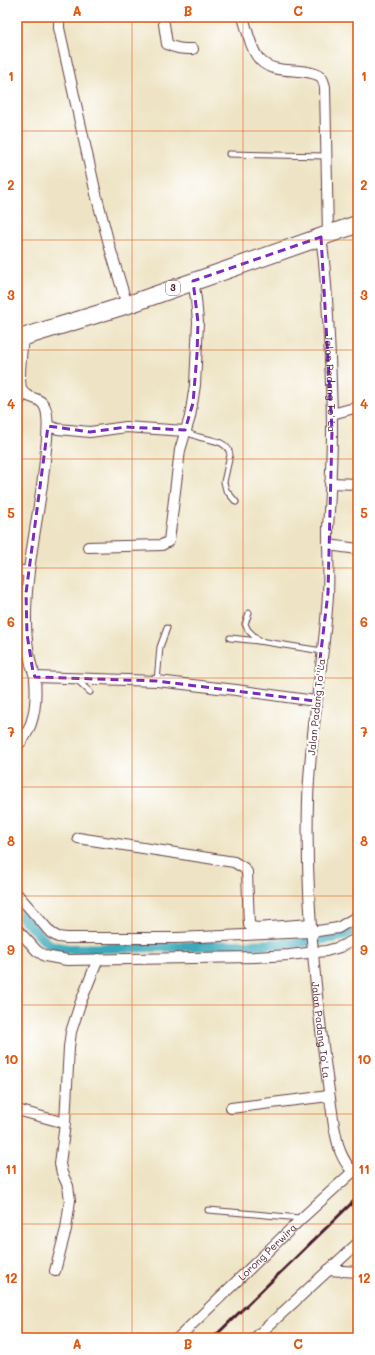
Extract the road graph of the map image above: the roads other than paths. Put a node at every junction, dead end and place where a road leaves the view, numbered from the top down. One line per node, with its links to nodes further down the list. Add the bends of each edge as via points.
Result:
1 (59, 17): 10 (street, via 59,28 96,194)
2 (163, 17): 4 (street, via 167,44 171,47)
3 (243, 17): 6 (street, Jalan Padang To' La, via 255,54 264,64 320,76 323,79)
4 (193, 49)
5 (229, 154): 6 (lane)
6 (326, 156): 8 (street, Jalan Padang To' La)
7 (358, 224): 8 (highway, 3)
8 (324, 236): 9 (highway, 3); 15 (street, Jalan Padang To' La)
9 (193, 281): 10 (highway, 3); 17 (street, via 198,322 197,354 193,403)
10 (127, 305): 11 (highway, 3)
11 (20, 338): 12 (street, via 20,379)
12 (24, 393): 13 (street); 16 (street, via 46,407)
13 (17, 404)
14 (358, 407): 15 (street)
15 (332, 414): 18 (street, Jalan Padang To' La)
16 (48, 426): 17 (street, via 90,432 126,427); 25 (street, via 43,479)
17 (185, 431): 20 (lane, via 217,441 228,448 230,455 224,482 226,490); 22 (street, via 180,450 169,541 162,545)
18 (330, 483): 19 (street); 21 (street, Jalan Padang To' La)
19 (358, 484)
20 (236, 502)
21 (328, 545): 23 (street); 31 (street, Jalan Padang To' La, via 328,593)
22 (88, 547)
23 (358, 549)
24 (17, 570): 25 (street)
25 (28, 572): 27 (street)
26 (249, 613): 30 (lane, via 245,624)
27 (21, 623): 32 (street)
28 (166, 628): 34 (lane, via 160,647)
29 (230, 638): 30 (lane)
30 (259, 641): 31 (lane)
31 (322, 651): 36 (street, Jalan Padang To' La)
32 (35, 677): 33 (street); 37 (street, via 34,716 24,739)
33 (75, 679): 34 (street); 35 (lane)
34 (157, 681): 36 (street)
35 (90, 692)
36 (315, 701): 42 (street, Jalan Padang To' La, via 308,800 308,888)
37 (17, 746)
38 (78, 838): 42 (street, via 234,862 247,872 249,925 252,928)
39 (17, 894): 42 (street, via 50,933 66,938 177,938)
40 (358, 916): 42 (street, via 338,928)
41 (17, 929): 45 (street, via 45,956 67,960)
42 (311, 930): 44 (street, Jalan Padang To' La)
43 (358, 938): 44 (street, via 340,948)
44 (313, 950): 45 (street, via 255,957); 46 (street, Jalan Padang To' La)
45 (98, 959): 49 (street, via 71,1032)
46 (329, 1096): 47 (street); 50 (street, Jalan Padang To' La, via 338,1147 344,1162)
47 (230, 1108)
48 (17, 1110): 49 (street)
49 (65, 1123): 55 (street, via 60,1164 70,1200 66,1229)
50 (355, 1170): 52 (street, Lorong Perwira)
51 (208, 1210): 52 (lane)
52 (302, 1218): 57 (street, Lorong Perwira)
53 (358, 1243): 54 (street)
54 (328, 1270): 56 (street); 58 (street)
55 (55, 1271)
56 (358, 1272)
57 (178, 1338)
58 (255, 1338)

